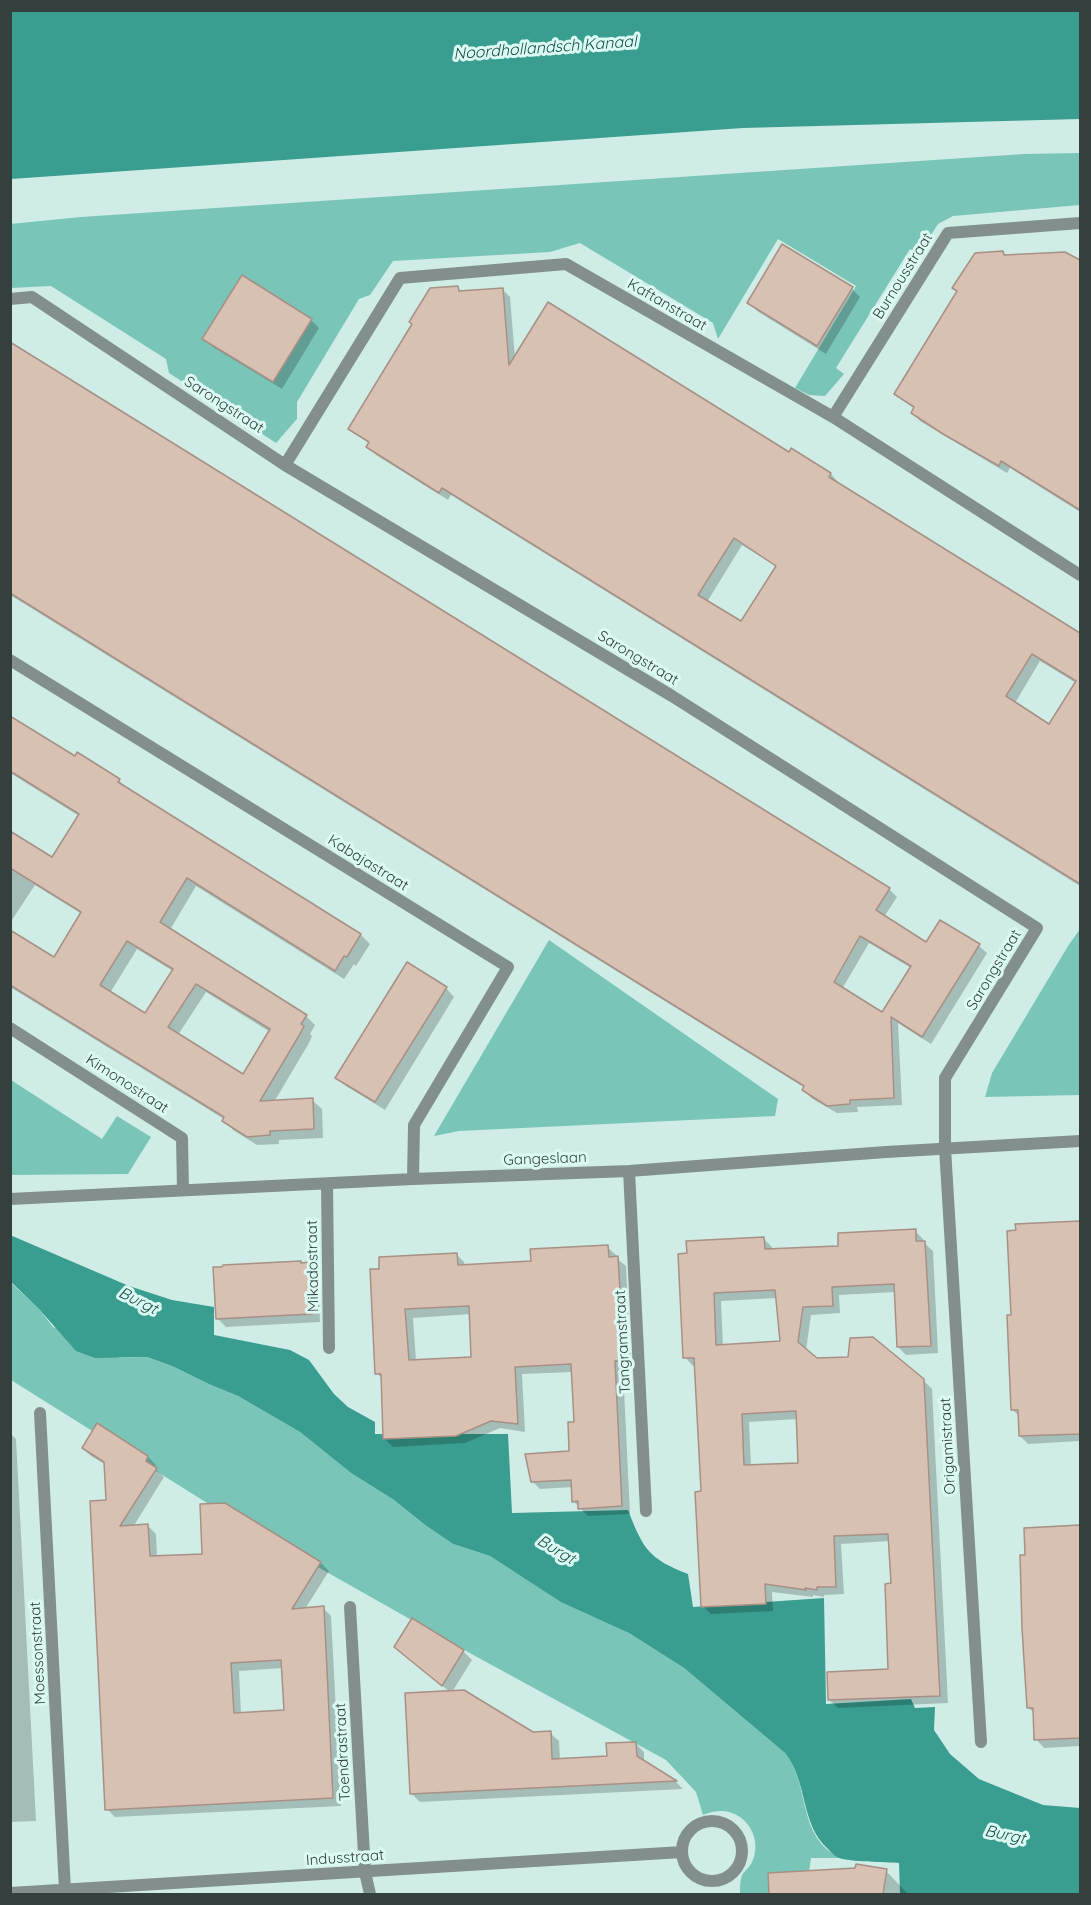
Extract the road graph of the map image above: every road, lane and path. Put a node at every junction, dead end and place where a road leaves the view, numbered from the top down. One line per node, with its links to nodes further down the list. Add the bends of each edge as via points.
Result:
1 (1080, 223): 3 (street, Burnousstraat, via 948,233)
2 (10, 299): 4 (street, Sarongstraat, via 32,297)
3 (833, 417): 4 (street, Kaftanstraat, via 566,264 400,278); 5 (street, Kaftanstraat)
4 (285, 465): 9 (street, Sarongstraat, via 672,696 1037,928 945,1078)
5 (1080, 575)
6 (10, 660): 11 (street, Kabajastraat, via 508,968 414,1125)
7 (10, 1028): 13 (street, Kimonostraat, via 183,1138)
8 (1080, 1141): 9 (street, Gangeslaan)
9 (945, 1148): 10 (street, Gangeslaan); 19 (street, Origamistraat)
10 (629, 1171): 11 (street, Gangeslaan); 17 (street, Tangramstraat)
11 (413, 1179): 12 (street, Gangeslaan)
12 (327, 1184): 13 (street, Gangeslaan); 15 (street, Mikadostraat)
13 (183, 1190): 14 (street, Gangeslaan)
14 (10, 1199)
15 (329, 1348)
16 (40, 1413): 22 (street, Moessonstraat)
17 (646, 1511)
18 (350, 1607): 21 (street, Toendrastraat)
19 (981, 1742)
20 (682, 1852): 20 (street, via 689,1871 697,1878 718,1881 735,1870 742,1851 735,1831 726,1824 706,1821 686,1835); 21 (street, Indusstraat)
21 (365, 1872): 22 (street, Indusstraat); 24 (street, Toendrastraat)
22 (64, 1890): 23 (street, Indusstraat)
23 (10, 1893)
24 (370, 1894)

